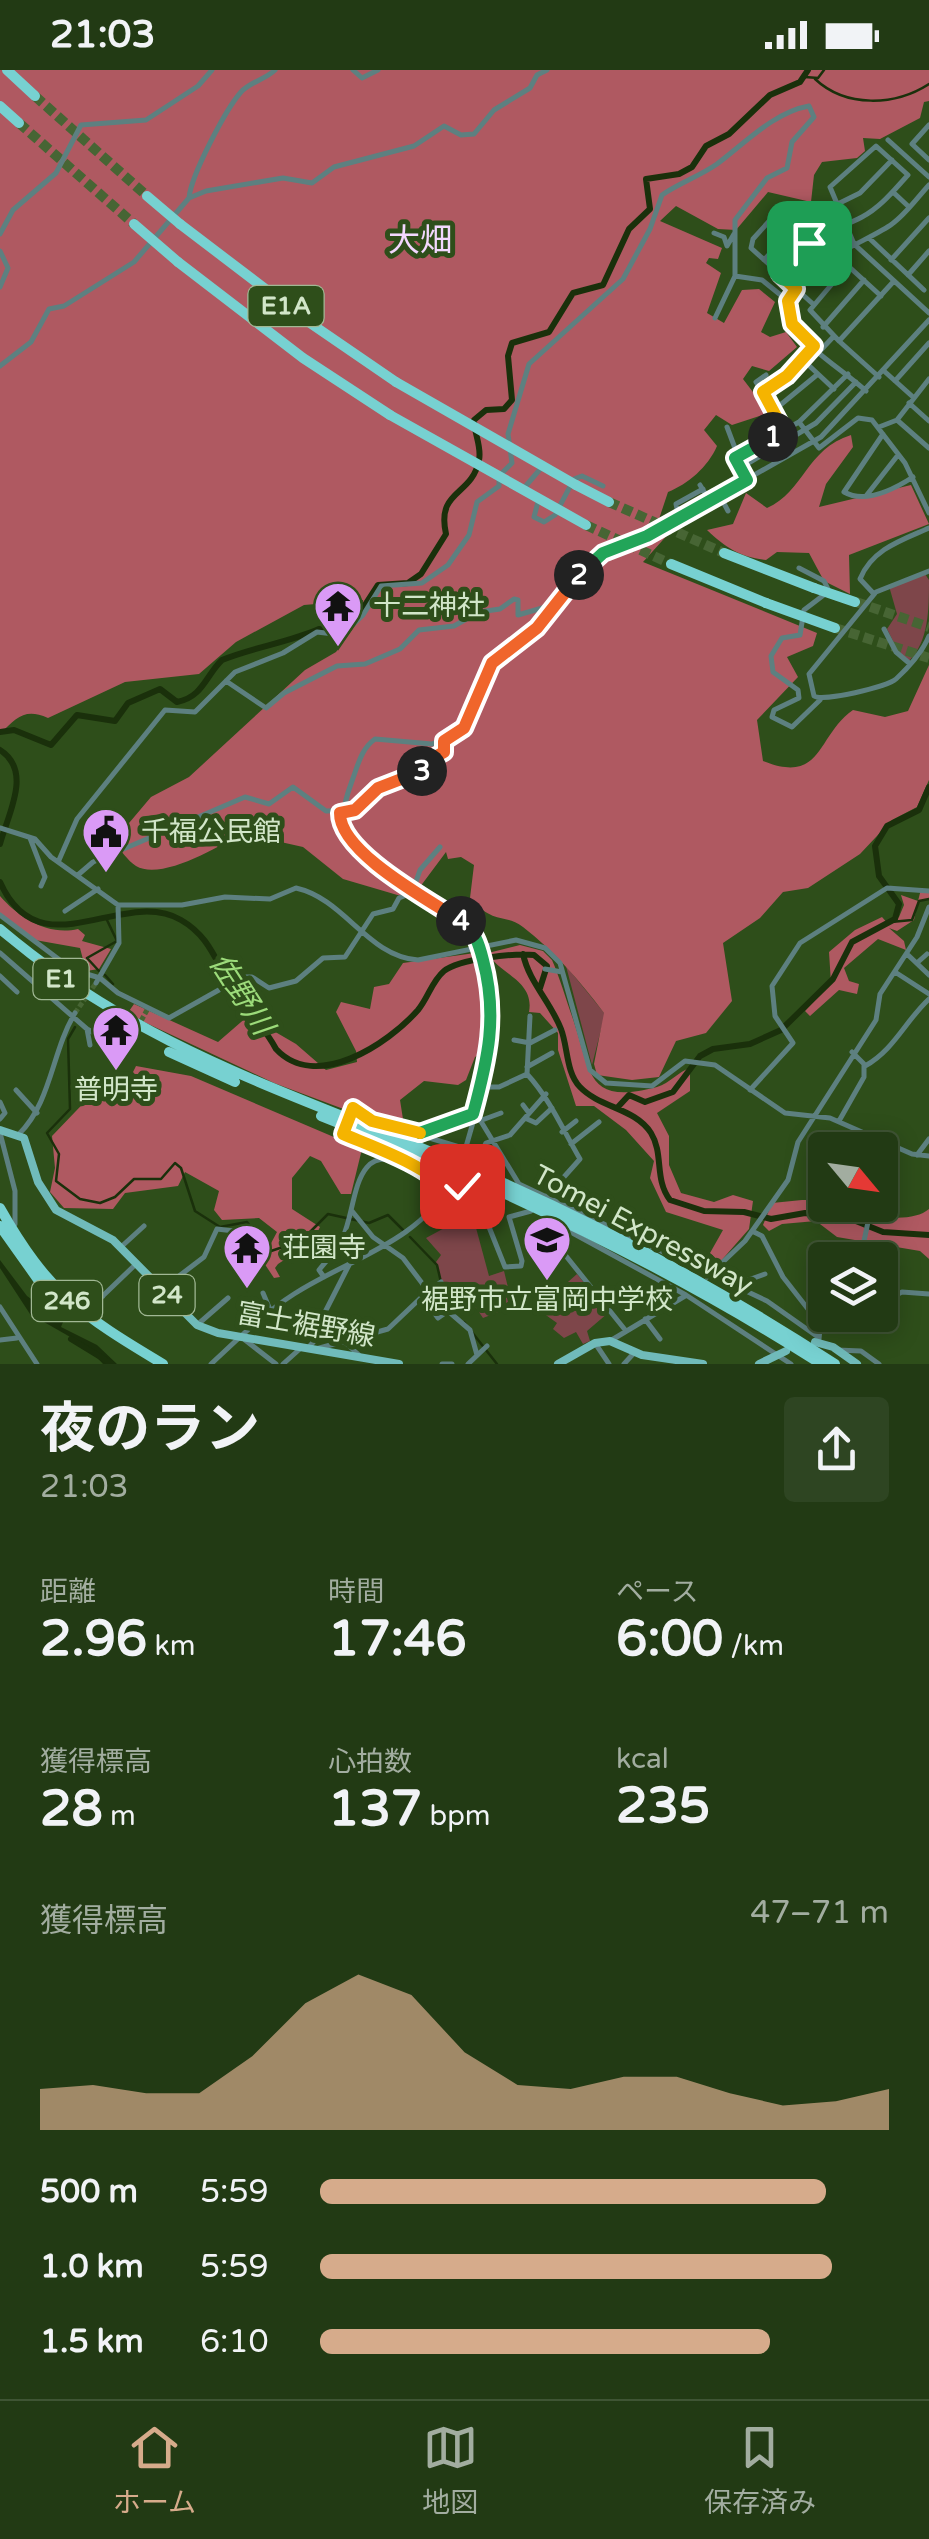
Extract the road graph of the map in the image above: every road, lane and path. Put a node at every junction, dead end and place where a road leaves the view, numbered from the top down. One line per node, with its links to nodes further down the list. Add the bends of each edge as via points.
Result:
1 (7, 70): 7 (highway)
2 (212, 70): 30 (street, via 146,120 81,125 56,173 14,210)
3 (274, 70): 21 (street, via 242,91 222,118)
4 (353, 70): 5 (street, via 362,78)
5 (378, 70)
6 (547, 70): 21 (street, via 474,134 444,126 414,146 334,167 312,183 283,178)
7 (35, 96)
8 (0, 106): 9 (highway)
9 (19, 123)
10 (929, 124): 12 (street)
11 (888, 140): 13 (street)
12 (912, 144): 13 (street); 14 (street)
13 (903, 154): 15 (street); 16 (street)
14 (928, 157)
15 (893, 161): 18 (street, via 908,175); 23 (street, via 867,188); 23 (street, via 876,146 832,183)
16 (929, 176)
17 (929, 184): 19 (street)
18 (892, 192): 24 (street); 28 (street)
19 (920, 194): 22 (street); 24 (street)
20 (147, 196): 92 (highway, E1A, bridge, via 396,382)
21 (189, 198): 59 (street, via 134,262 49,309 31,342)
22 (929, 202)
23 (837, 204): 26 (street); 28 (street)
24 (909, 207): 32 (street)
25 (929, 218): 38 (street)
26 (803, 219): 37 (street); 37 (street, via 782,206 752,242)
27 (134, 224): 96 (highway, E1A, bridge, via 289,348 390,415)
28 (846, 224): 33 (street); 40 (street, via 816,238)
29 (714, 233): 31 (street, via 727,246)
30 (0, 234)
31 (734, 234): 42 (street); 80 (street, via 738,213 763,183 787,168 792,142 814,117 809,106 779,118 662,195 623,279 530,364)
32 (868, 238): 33 (street); 38 (street)
33 (854, 244): 36 (street); 44 (street)
34 (0, 251): 45 (street, via 8,268)
35 (929, 251): 41 (street)
36 (834, 252): 39 (street); 47 (street)
37 (764, 260): 40 (street)
38 (891, 260): 41 (street)
39 (848, 265): 43 (street); 51 (street)
40 (780, 274): 47 (street)
41 (908, 274): 46 (street)
42 (735, 276): 50 (street, via 762,280); 53 (street)
43 (864, 280): 48 (street); 54 (street)
44 (894, 282): 48 (street); 49 (street)
45 (0, 287)
46 (927, 287): 49 (street)
47 (796, 289): 50 (street); 51 (street)
48 (881, 296): 55 (street)
49 (915, 300): 52 (street)
50 (788, 301): 57 (street, via 792,324)
51 (813, 304): 54 (street, via 810,314)
52 (929, 316): 62 (street)
53 (715, 318)
54 (823, 326): 55 (street)
55 (837, 339): 57 (street); 62 (street)
56 (929, 344): 65 (street)
57 (817, 348): 58 (street); 61 (street)
58 (802, 359): 60 (street); 69 (street)
59 (0, 366)
60 (818, 374): 67 (street); 71 (street)
61 (848, 374): 66 (street); 67 (street)
62 (881, 374): 65 (street); 68 (street)
63 (766, 375): 69 (street, via 756,382)
64 (929, 379): 70 (street)
65 (895, 381): 70 (street)
66 (856, 382): 68 (street); 77 (street)
67 (834, 389): 74 (street)
68 (866, 391): 81 (street)
69 (763, 392): 71 (street)
70 (911, 400): 72 (street); 73 (street)
71 (773, 411): 78 (street)
72 (898, 420): 75 (street); 82 (street)
73 (929, 421)
74 (799, 422): 77 (street); 78 (street)
75 (879, 427): 79 (street); 81 (street, via 858,418 828,444)
76 (727, 428): 84 (street)
77 (804, 430): 81 (street); 85 (street)
78 (784, 431): 84 (street)
79 (884, 434): 83 (street); 90 (street, via 844,492)
80 (510, 443): 88 (street, via 541,461 542,470 523,491 539,498 534,517 540,522 556,514 574,479); 109 (street, via 512,463 499,486 477,502 468,535 448,564 422,583 381,586 342,635 317,632)
81 (812, 443): 87 (street)
82 (929, 448)
83 (898, 454): 86 (street); 90 (street)
84 (735, 458): 85 (street)
85 (740, 468): 87 (street)
86 (913, 477): 90 (street); 94 (street)
87 (747, 480): 89 (street)
88 (603, 486)
89 (720, 496): 91 (street); 93 (street)
90 (866, 496)
91 (710, 501): 95 (street); 95 (street, via 701,487 676,504)
92 (609, 502)
93 (728, 511)
94 (929, 513)
95 (679, 518): 104 (street, via 593,560)
96 (586, 525)
97 (929, 528): 102 (street, via 871,560 860,579)
98 (724, 553): 103 (highway, bridge)
99 (670, 564): 105 (highway, bridge)
100 (799, 568): 110 (street, via 829,591 804,610 800,634 782,638 770,656 776,677 799,693 772,717 792,727)
101 (929, 573): 102 (street)
102 (874, 594): 110 (street, via 809,674)
103 (855, 602)
104 (557, 604): 109 (street, via 518,616 514,599 454,626 420,630 400,649 365,664 337,666 266,708); 111 (street, via 492,663 464,728)
105 (836, 628)
106 (884, 629): 108 (street)
107 (929, 636): 108 (street)
108 (908, 663): 110 (street, via 894,681)
109 (226, 681): 117 (street, via 195,712 165,710)
110 (820, 700)
111 (444, 741): 112 (street, via 444,752 418,774 378,788 355,810); 112 (street, via 370,742)
112 (340, 813): 119 (street, via 326,812 293,787 268,804 244,796 93,862); 130 (street, bridge, via 352,846 466,924)
113 (0, 828): 114 (street)
114 (29, 836): 116 (street); 117 (street)
115 (440, 846): 128 (street, via 412,893 393,909 375,912)
116 (33, 851): 117 (street); 118 (street)
117 (54, 858): 118 (street); 119 (street)
118 (42, 868): 120 (street)
119 (80, 874): 121 (street)
120 (41, 886)
121 (98, 888): 124 (street); 125 (street)
122 (929, 891): 157 (street, via 887,888 800,943 772,986 780,1024 793,1043)
123 (929, 906): 132 (street)
124 (118, 907): 128 (street, via 270,898 296,888 334,905); 140 (street, via 117,950)
125 (65, 910)
126 (0, 916): 140 (street, via 73,970)
127 (0, 930): 261 (highway, Tomei Expressway / E1, via 144,1031 552,1206 694,1279)
128 (361, 932): 130 (street, via 403,958); 140 (street, via 345,957 323,958 296,981 269,988 252,976 237,980 169,1018)
129 (0, 938): 260 (highway, Tomei Expressway / E1, via 147,1040 565,1220)
130 (480, 950): 136 (street, via 529,941 554,954); 155 (street, via 493,1024)
131 (0, 953): 143 (street)
132 (907, 954): 134 (street); 137 (street)
133 (927, 954): 134 (street)
134 (918, 962): 138 (street)
135 (544, 969): 136 (street)
136 (562, 972): 157 (street, via 597,1079 652,1086 681,1064 705,1063)
137 (895, 972): 142 (street); 151 (street, via 877,1000 876,1020)
138 (929, 975)
139 (0, 976): 141 (street)
140 (98, 980)
141 (17, 992)
142 (929, 997): 153 (street, via 908,1029)
143 (74, 1016): 145 (street); 163 (street)
144 (530, 1016): 148 (street)
145 (86, 1029): 149 (street); 150 (street)
146 (555, 1030): 148 (street)
147 (514, 1040): 148 (street)
148 (530, 1043): 154 (street)
149 (90, 1045)
150 (127, 1047)
151 (852, 1052): 153 (street); 166 (street)
152 (552, 1053): 154 (street)
153 (865, 1066): 171 (street)
154 (527, 1070): 155 (street, via 498,1087); 158 (street)
155 (480, 1086): 162 (street)
156 (16, 1090): 163 (street)
157 (750, 1090): 166 (street, via 785,1113)
158 (546, 1094): 161 (street); 165 (street)
159 (0, 1102): 167 (street, via 6,1114)
160 (523, 1105): 165 (street)
161 (552, 1108): 165 (street, via 536,1124); 173 (street)
162 (474, 1112): 168 (street); 176 (street); 180 (street)
163 (36, 1113): 175 (street)
164 (501, 1114): 168 (street)
165 (527, 1116): 178 (street)
166 (816, 1118): 171 (street); 200 (street, via 794,1149 788,1180)
167 (0, 1119)
168 (482, 1120): 178 (street)
169 (576, 1121): 173 (street)
170 (599, 1122): 179 (street)
171 (839, 1122): 174 (street)
172 (0, 1131): 175 (main road); 197 (street, via 15,1191)
173 (562, 1132): 179 (street)
174 (862, 1132)
175 (20, 1134): 202 (main road, 富士裾野線 / 24, via 56,1210)
176 (423, 1135): 180 (street); 183 (street, bridge, via 372,1121 353,1108 343,1134 364,1138)
177 (929, 1138): 182 (street)
178 (496, 1140): 186 (street, via 486,1143); 191 (street, via 514,1179)
179 (572, 1144): 191 (street, via 580,1159)
180 (466, 1148): 185 (street)
181 (898, 1148): 182 (street)
182 (917, 1155): 184 (street)
183 (387, 1156): 189 (street, via 439,1178); 194 (street, via 371,1163 360,1180)
184 (929, 1156)
185 (463, 1157)
186 (474, 1166)
187 (454, 1180): 189 (street)
188 (468, 1183): 189 (street); 193 (street); 193 (street, via 474,1212 487,1222 505,1267 522,1261 509,1217)
189 (447, 1191): 203 (street)
190 (0, 1195): 197 (highway)
191 (546, 1196): 208 (street)
192 (0, 1208): 204 (highway, 246)
193 (531, 1211): 196 (street)
194 (350, 1215): 203 (street); 209 (street, via 320,1270)
195 (0, 1218): 214 (highway, 246)
196 (544, 1218): 217 (street); 229 (street, via 558,1246)
197 (15, 1224): 204 (highway)
198 (0, 1226): 214 (highway)
199 (144, 1226): 202 (street)
200 (754, 1227): 208 (street); 223 (street)
201 (234, 1231): 213 (street, via 216,1229 204,1257)
202 (122, 1247): 205 (main road, 富士裾野線 / 24)
203 (388, 1247): 206 (street); 216 (street, via 404,1258)
204 (32, 1261): 225 (highway, 246)
205 (137, 1263): 213 (main road, 富士裾野線 / 24); 220 (street)
206 (349, 1266): 209 (street); 228 (street, via 322,1318)
207 (766, 1274): 211 (street)
208 (710, 1275): 211 (street)
209 (324, 1278): 224 (street)
210 (440, 1282): 216 (street)
211 (735, 1285): 235 (street)
212 (82, 1287): 220 (street)
213 (162, 1289): 227 (main road, 富士裾野線 / 24)
214 (51, 1292): 247 (highway, 246)
215 (262, 1293): 224 (street)
216 (425, 1294): 237 (street, via 388,1328); 243 (street, via 438,1318 448,1312 466,1326)
217 (688, 1294): 226 (street); 242 (street)
218 (898, 1294): 219 (street)
219 (929, 1294)
220 (103, 1296): 225 (street)
221 (228, 1298): 227 (street)
222 (0, 1308): 232 (street)
223 (808, 1309)
224 (271, 1312): 231 (street)
225 (82, 1315): 248 (highway, 246)
226 (644, 1319): 229 (street); 233 (street)
227 (197, 1324): 231 (main road, 富士裾野線 / 24)
228 (324, 1330): 237 (street); 240 (street)
229 (626, 1331): 236 (street)
230 (820, 1332): 235 (street)
231 (244, 1337): 240 (main road, 富士裾野線 / 24); 249 (street); 250 (street)
232 (17, 1338): 234 (street); 246 (street)
233 (660, 1339)
234 (0, 1340)
235 (817, 1340): 241 (main road)
236 (610, 1341): 238 (main road); 245 (main road)
237 (346, 1342): 240 (street); 244 (street)
238 (596, 1344): 255 (main road); 256 (street)
239 (487, 1346): 243 (street)
240 (309, 1348): 244 (main road, 富士裾野線 / 24); 250 (street)
241 (838, 1350): 262 (main road); 263 (street, via 861,1351)
242 (781, 1353): 258 (main road); 259 (street)
243 (478, 1355): 254 (street)
244 (366, 1360): 251 (main road, 富士裾野線 / 24)
245 (629, 1360): 257 (main road)
246 (37, 1364)
247 (152, 1364)
248 (163, 1364)
249 (211, 1364)
250 (279, 1364)
251 (399, 1364)
252 (442, 1364): 253 (street)
253 (452, 1364)
254 (468, 1364)
255 (558, 1364)
256 (609, 1364)
257 (703, 1364)
258 (759, 1364)
259 (791, 1364)
260 (820, 1364)
261 (836, 1364)
262 (857, 1364)
263 (878, 1364)

